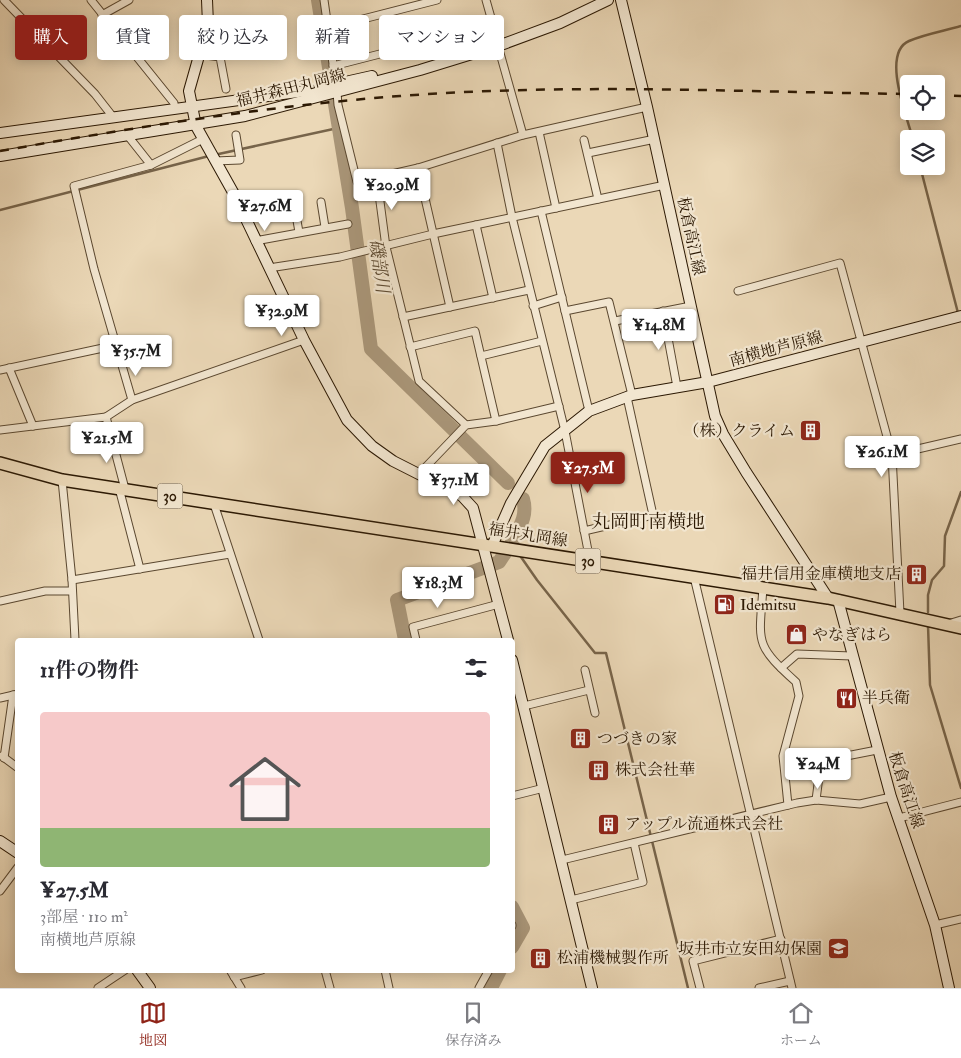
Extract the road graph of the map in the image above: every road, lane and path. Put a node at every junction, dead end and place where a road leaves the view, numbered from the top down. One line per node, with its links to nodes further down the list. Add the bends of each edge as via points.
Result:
1 (4, 0): 31 (street, via 95,94)
2 (91, 0): 11 (street)
3 (129, 0): 11 (street)
4 (207, 0): 12 (main road)
5 (324, 0): 13 (street)
6 (437, 0): 15 (street)
7 (486, 0): 14 (street)
8 (596, 0): 16 (main road, 福井森田丸岡線)
9 (608, 0): 17 (main road, 福井森田丸岡線, via 560,24)
10 (621, 0): 29 (main road, 板倉高江線)
11 (102, 15)
12 (208, 15)
13 (326, 15)
14 (490, 15)
15 (369, 17)
16 (504, 40)
17 (504, 40)
18 (379, 54): 25 (street)
19 (139, 60): 30 (street, via 174,103)
20 (196, 60): 28 (main road, via 190,85)
21 (221, 60): 26 (street)
22 (332, 60): 25 (street)
23 (436, 60): 27 (main road, 福井森田丸岡線)
24 (503, 60): 35 (street)
25 (333, 66): 27 (street)
26 (226, 89)
27 (332, 90): 28 (main road, 福井森田丸岡線); 32 (main road, 福井森田丸岡線, via 245,116); 47 (street, via 357,182)
28 (191, 107): 30 (main road, 福井森田丸岡線); 32 (main road)
29 (648, 107): 33 (street); 39 (main road, 板倉高江線)
30 (175, 109): 31 (main road, 福井森田丸岡線)
31 (113, 117): 34 (main road, 福井森田丸岡線)
32 (196, 126): 37 (main road, 福井森田丸岡線); 38 (main road)
33 (539, 132): 35 (street); 52 (street)
34 (0, 133)
35 (522, 134): 41 (street)
36 (236, 135): 44 (street, via 240,160)
37 (128, 136): 43 (main road, 福井森田丸岡線); 45 (street)
38 (203, 139): 44 (main road); 45 (street)
39 (655, 139): 42 (street); 48 (main road, 板倉高江線)
40 (584, 140): 42 (street)
41 (497, 143): 46 (street); 54 (street)
42 (588, 153): 49 (street)
43 (0, 156)
44 (216, 161): 60 (main road)
45 (151, 165): 78 (street, via 74,186)
46 (418, 168): 47 (street); 59 (street)
47 (377, 179): 61 (street)
48 (665, 185): 49 (street); 68 (main road, 板倉高江線)
49 (598, 199): 52 (street)
50 (321, 202): 57 (street)
51 (294, 204): 58 (street)
52 (556, 208): 53 (street)
53 (541, 211): 54 (street); 65 (street)
54 (512, 217): 56 (street); 63 (street)
55 (348, 224): 57 (street)
56 (476, 225): 59 (street); 66 (street)
57 (326, 227): 58 (street)
58 (299, 232): 60 (street)
59 (433, 234): 61 (street); 69 (street)
60 (255, 241): 62 (main road)
61 (386, 247): 62 (street); 72 (street)
62 (270, 268): 75 (main road)
63 (529, 290): 66 (street); 67 (street)
64 (738, 291): 77 (street, via 840,263)
65 (562, 297): 67 (street); 70 (street)
66 (493, 298): 69 (street)
67 (533, 306): 76 (street)
68 (691, 306): 71 (street); 83 (main road, 板倉高江線)
69 (450, 307): 72 (street)
70 (565, 311): 74 (street, via 609,302); 88 (street)
71 (663, 311): 74 (street); 84 (street)
72 (402, 316): 79 (street)
73 (961, 316): 77 (main road, 南横地芦原線)
74 (616, 321): 85 (street)
75 (304, 340): 86 (street); 98 (main road, via 347,420 372,446)
76 (542, 342): 80 (street); 87 (street)
77 (861, 342): 83 (main road, 南横地芦原線); 96 (street)
78 (116, 345): 81 (street); 86 (street)
79 (410, 347): 80 (street, via 475,331); 93 (street, via 419,381)
80 (481, 356): 90 (street)
81 (9, 368): 82 (street); 91 (street)
82 (0, 370)
83 (708, 382): 84 (main road, 南横地芦原線); 111 (main road, 板倉高江線, via 715,416 723,434)
84 (677, 387): 85 (main road, 南横地芦原線)
85 (630, 396): 88 (main road, 南横地芦原線); 102 (street, via 653,515)
86 (132, 400): 89 (street)
87 (559, 406): 90 (street); 94 (street)
88 (589, 411): 94 (main road, 南横地芦原線)
89 (106, 417): 91 (street); 100 (street)
90 (496, 421): 93 (street)
91 (33, 426): 92 (street)
92 (1, 428)
93 (464, 428): 98 (street)
94 (565, 431): 102 (street); 103 (main road, 南横地芦原線, via 545,446)
95 (961, 439): 96 (street)
96 (892, 455): 114 (street)
97 (0, 463): 99 (main road, 福井丸岡線 / 30)
98 (418, 474): 103 (main road, via 462,496 469,503)
99 (62, 480): 100 (main road, 福井丸岡線 / 30); 108 (street)
100 (122, 488): 101 (main road, 福井丸岡線 / 30); 106 (street)
101 (214, 504): 103 (main road, 福井丸岡線 / 30); 104 (street)
102 (584, 531): 105 (street)
103 (488, 546): 105 (main road, 福井丸岡線 / 30); 113 (main road)
104 (230, 554): 106 (street); 119 (street)
105 (590, 561): 107 (main road, 福井丸岡線 / 30)
106 (140, 569): 108 (street)
107 (694, 577): 109 (main road, 福井丸岡線 / 30); 140 (street)
108 (72, 580): 110 (street)
109 (763, 588): 111 (main road, 福井丸岡線 / 30); 123 (street, via 761,642)
110 (72, 590): 112 (street, via 45,591); 118 (street)
111 (833, 599): 114 (main road, 福井丸岡線 / 30); 122 (main road, 板倉高江線)
112 (0, 601)
113 (499, 604): 120 (street, via 413,626); 121 (main road)
114 (900, 613): 116 (main road, 福井丸岡線 / 30)
115 (961, 620): 116 (street)
116 (945, 624): 117 (main road, 福井丸岡線 / 30)
117 (961, 628)
118 (75, 638)
119 (258, 638)
120 (416, 638)
121 (508, 638)
122 (852, 656): 123 (street, via 797,654); 131 (main road, 板倉高江線)
123 (781, 668): 139 (street, via 796,682 800,696 783,756)
124 (585, 670): 126 (street)
125 (515, 672): 129 (main road)
126 (589, 690): 129 (street); 130 (street)
127 (15, 695): 128 (street); 132 (street)
128 (0, 698)
129 (524, 706): 134 (main road)
130 (595, 713)
131 (877, 750): 136 (main road, 板倉高江線); 137 (street, via 821,761)
132 (2, 757): 133 (street)
133 (15, 766)
134 (544, 788): 135 (street); 145 (main road)
135 (515, 795)
136 (891, 797): 137 (street, via 860,804); 141 (main road, 板倉高江線)
137 (816, 800): 139 (street)
138 (961, 802): 141 (street)
139 (788, 805): 140 (street)
140 (751, 813): 143 (street); 151 (street)
141 (899, 818): 150 (main road, 板倉高江線)
142 (0, 841): 144 (main road)
143 (634, 843): 145 (street); 148 (street, via 643,882)
144 (15, 851)
145 (562, 860): 148 (main road)
146 (15, 871): 147 (street)
147 (0, 891)
148 (571, 900): 167 (main road)
149 (961, 919): 150 (street)
150 (935, 925): 170 (main road, 板倉高江線)
151 (781, 939): 160 (street); 168 (street, via 693,961)
152 (120, 973): 161 (street)
153 (139, 973): 162 (main road)
154 (232, 973): 159 (street)
155 (250, 973): 159 (street)
156 (326, 973): 164 (street)
157 (386, 973): 165 (street)
158 (487, 973): 166 (street)
159 (234, 977): 163 (street)
160 (791, 984): 169 (street)
161 (98, 988)
162 (150, 988)
163 (241, 988)
164 (330, 988)
165 (389, 988)
166 (479, 988)
167 (592, 988)
168 (700, 988)
169 (759, 988)
170 (949, 988)

